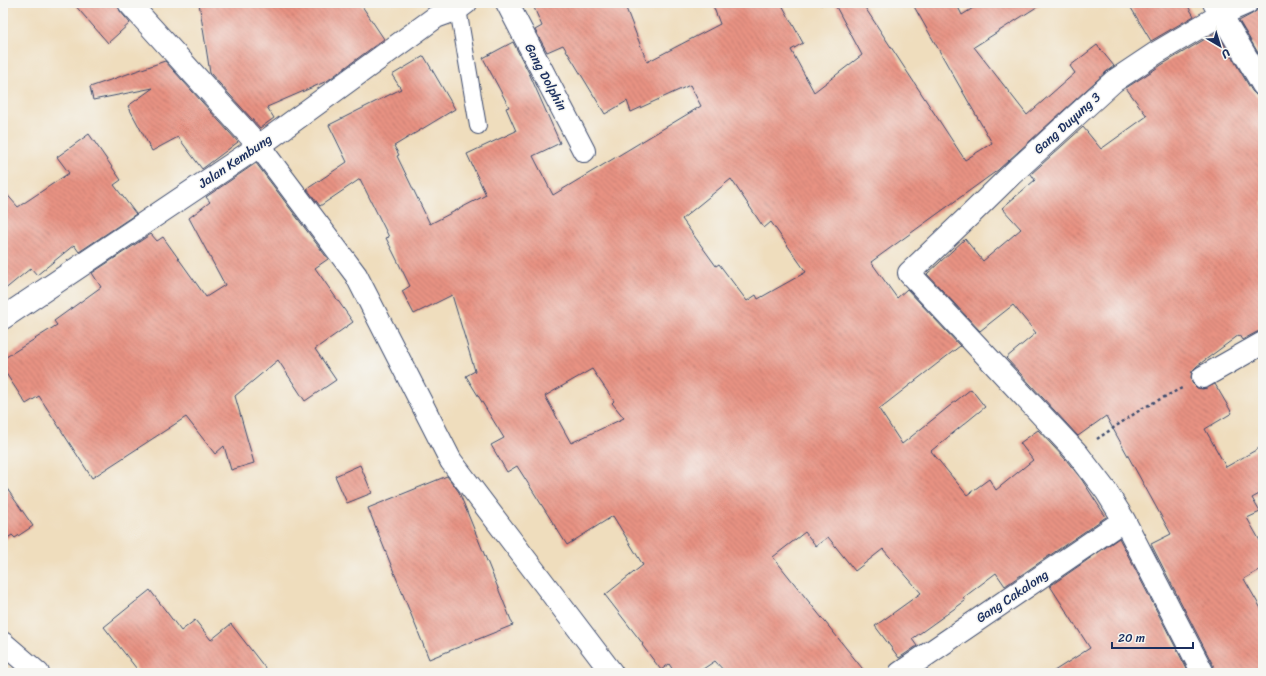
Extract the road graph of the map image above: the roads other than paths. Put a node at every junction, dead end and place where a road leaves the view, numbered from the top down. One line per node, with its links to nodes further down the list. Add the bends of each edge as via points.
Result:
1 (129, 3): 9 (main road)
2 (507, 3): 10 (main road, Gang Dolphin)
3 (1247, 3): 5 (main road, Gang Duyung 3)
4 (462, 6): 6 (main road, Jalan Kembung); 8 (lane)
5 (1218, 8): 7 (main road); 14 (main road, Gang Duyung 3, via 1114,81 909,273 1077,453)
6 (433, 10): 9 (main road, Jalan Kembung)
7 (1263, 85)
8 (478, 126)
9 (259, 146): 11 (main road, Jalan Kembung); 17 (main road, via 356,275 451,461)
10 (584, 151)
11 (3, 318)
12 (1263, 343): 13 (main road)
13 (1203, 377)
14 (1124, 520): 18 (main road, Gang Cakalong); 19 (main road)
15 (3, 643): 16 (main road)
16 (38, 673)
17 (612, 673)
18 (900, 673)
19 (1203, 673)

